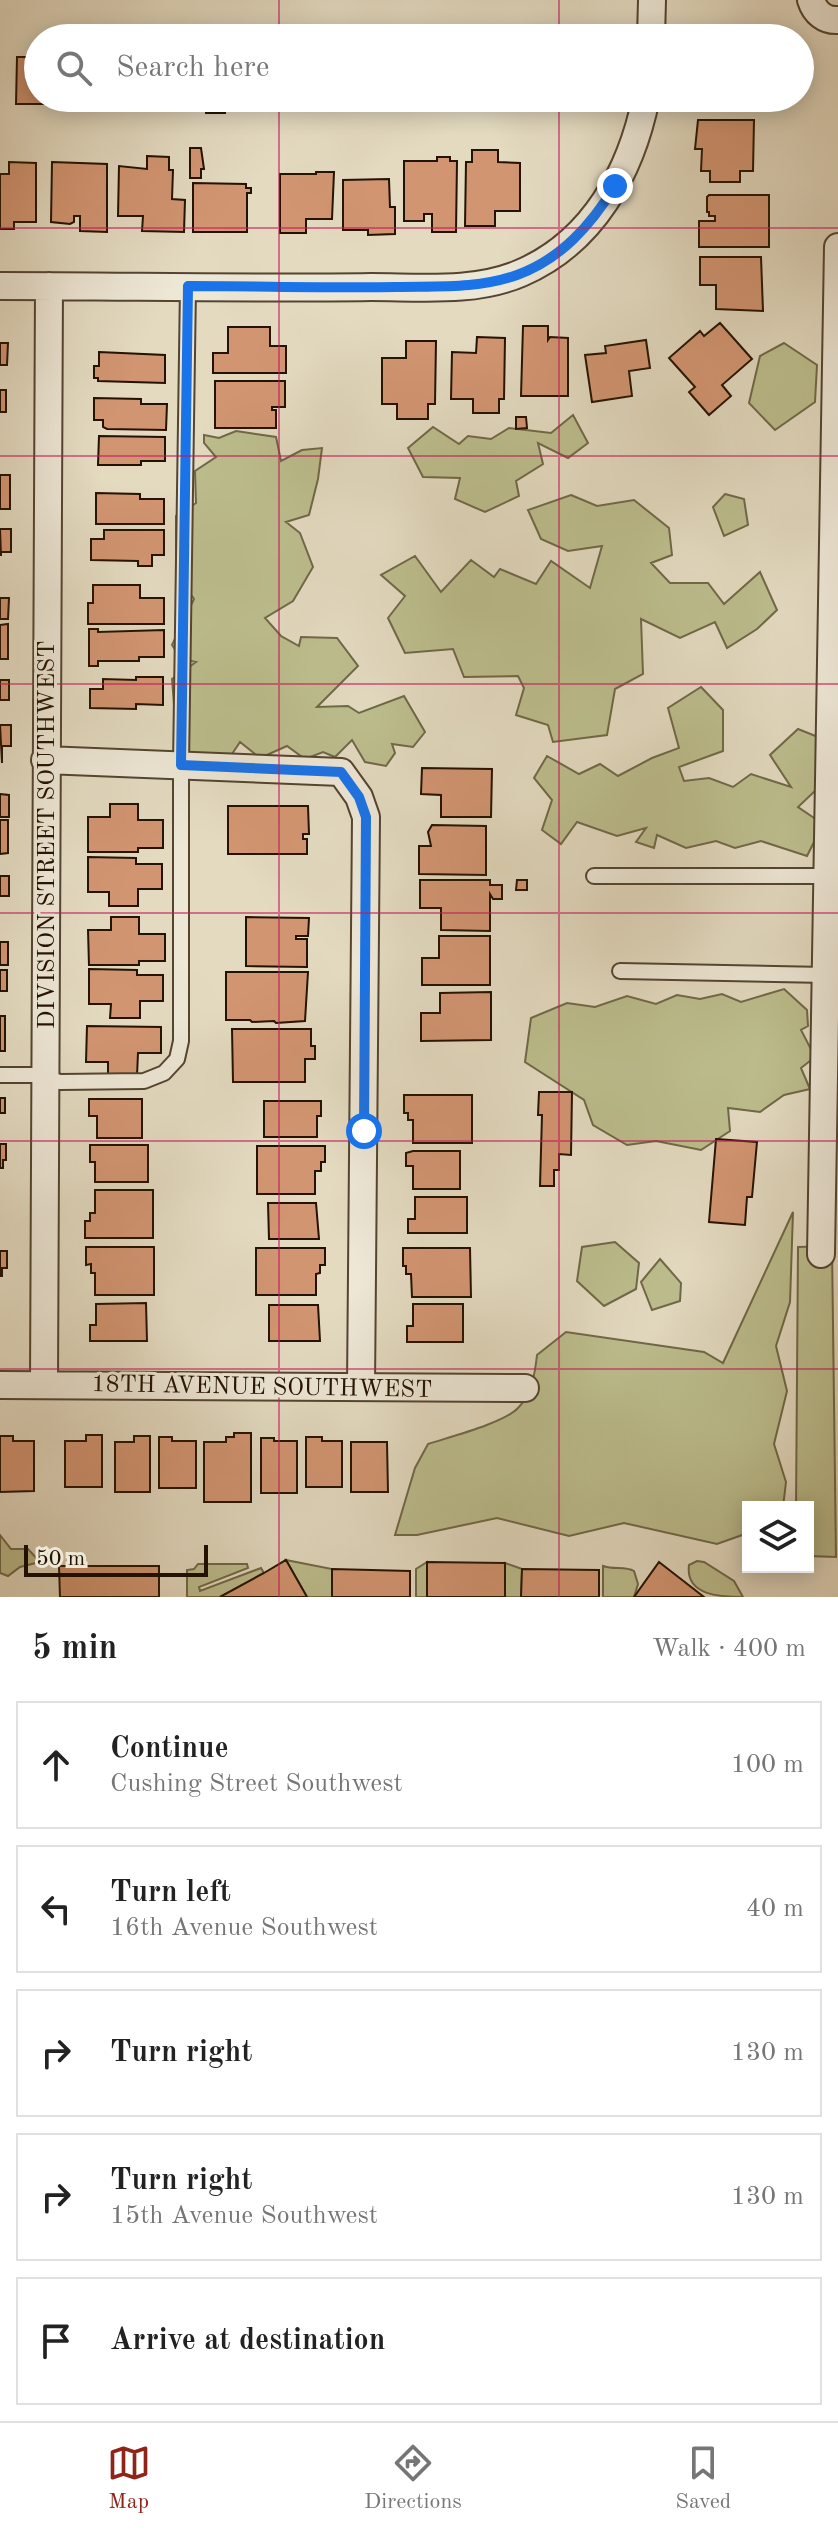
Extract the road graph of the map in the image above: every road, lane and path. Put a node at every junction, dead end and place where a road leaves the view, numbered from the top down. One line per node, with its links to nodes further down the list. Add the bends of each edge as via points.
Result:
1 (652, 0): 4 (street)
2 (811, 0): 3 (street, via 818,13)
3 (838, 20)
4 (651, 24)
5 (643, 112): 9 (street, via 639,134 598,214 576,238 519,274 480,286)
6 (838, 247): 10 (street)
7 (0, 286): 8 (street)
8 (49, 286): 9 (street); 12 (street, DIVISION STREET SOUTHWEST)
9 (188, 286): 13 (lane)
10 (837, 344): 11 (street)
11 (834, 709): 15 (street)
12 (45, 760): 13 (street); 19 (street, DIVISION STREET SOUTHWEST)
13 (181, 765): 19 (lane, via 177,1059 164,1073 144,1081); 23 (street, via 341,772 366,817)
14 (594, 876): 15 (lane)
15 (827, 876): 17 (street)
16 (620, 971): 17 (lane)
17 (826, 975): 20 (street)
18 (0, 1075): 19 (lane)
19 (46, 1078): 21 (street, DIVISION STREET SOUTHWEST)
20 (821, 1254)
21 (44, 1384): 22 (street, 18TH AVENUE SOUTHWEST); 23 (street, 18TH AVENUE SOUTHWEST)
22 (0, 1385)
23 (361, 1387): 24 (street, 18TH AVENUE SOUTHWEST)
24 (525, 1388)

